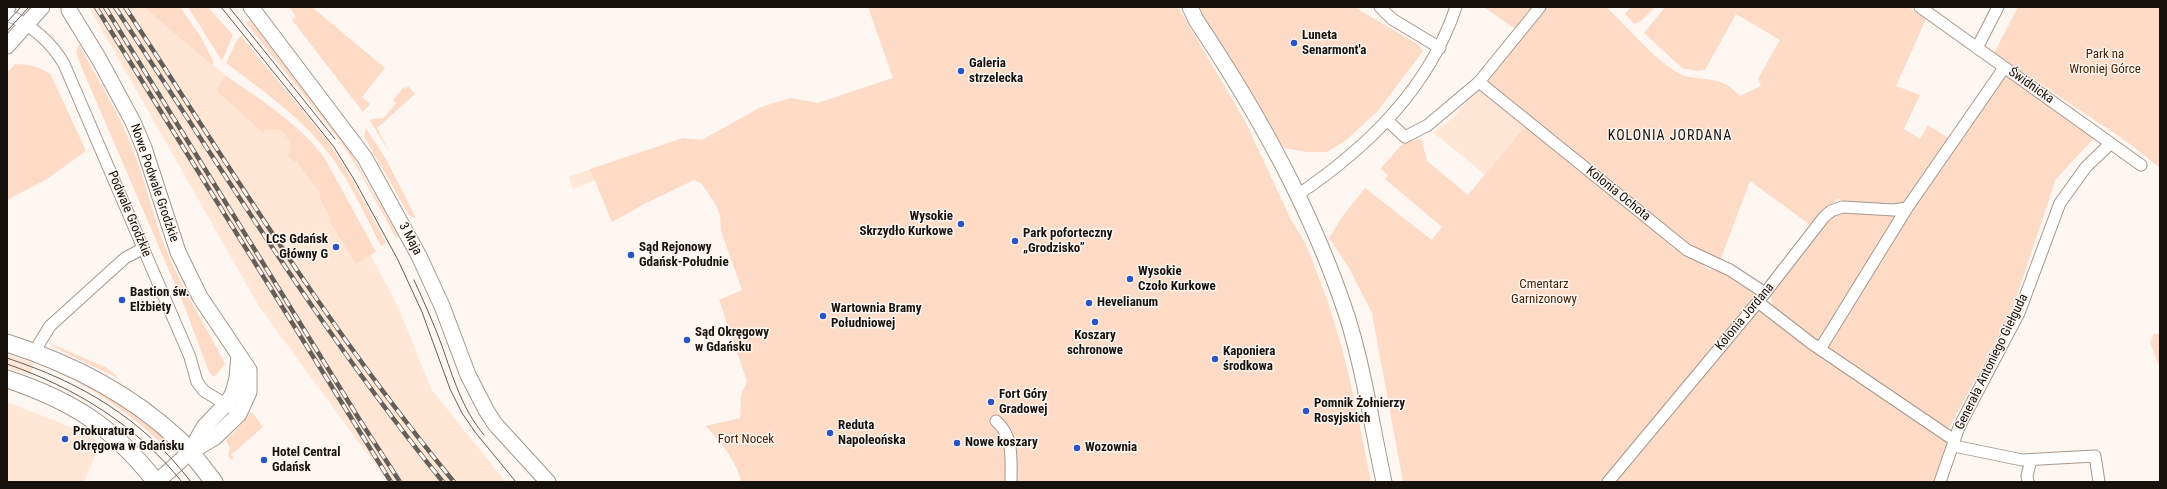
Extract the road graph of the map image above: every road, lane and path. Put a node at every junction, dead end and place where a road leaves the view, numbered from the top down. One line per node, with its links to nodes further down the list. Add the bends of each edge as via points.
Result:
1 (42, 7): 11 (street)
2 (251, 7): 39 (street, 3 Maja, via 365,158 419,256 442,306 468,375 486,410 495,424)
3 (1190, 7): 20 (street, via 1254,111)
4 (1380, 7): 13 (street, via 1392,19)
5 (1456, 7): 13 (street)
6 (1540, 7): 16 (street)
7 (1920, 7): 14 (street, Świdnicka)
8 (1998, 7): 14 (street)
9 (69, 10): 28 (street, Nowe Podwale Grodzkie, via 133,122 178,252 200,297)
10 (7, 15): 11 (street, Podwale Grodzkie)
11 (27, 25): 12 (street); 22 (street, Podwale Grodzkie, via 52,46 64,64)
12 (7, 46)
13 (1440, 48): 17 (street, via 1418,82)
14 (1976, 48): 15 (street, Świdnicka)
15 (2004, 68): 18 (street, Świdnicka); 21 (street)
16 (1479, 82): 17 (street, via 1428,125 1405,137); 23 (street, Kolonia Ochota, via 1687,250 1730,270)
17 (1387, 120): 20 (street, via 1347,159)
18 (2110, 144): 19 (street, Świdnicka); 33 (street, Generała Antoniego Giełguda, via 2086,167 2060,203 2019,313)
19 (2141, 165)
20 (1299, 194): 41 (street, via 1323,251 1358,355)
21 (1907, 208): 23 (street, Kolonia Jordana, via 1894,210 1842,207 1831,211); 26 (street)
22 (144, 248): 27 (street, via 125,258 50,326); 30 (street, Podwale Grodzkie, via 198,382 204,391)
23 (1765, 293): 24 (street, Kolonia Jordana)
24 (1758, 302): 26 (street); 42 (street, Kolonia Jordana)
25 (7, 343): 27 (main road)
26 (1820, 349): 33 (street)
27 (34, 352): 34 (main road, via 114,390 162,425)
28 (239, 355): 30 (street, via 237,378); 31 (street, Nowe Podwale Grodzkie, via 249,370 250,380 246,402)
29 (7, 379): 37 (main road, via 60,400 91,418 124,444)
30 (227, 403): 31 (street, Podwale Grodzkie); 34 (street, via 204,427)
31 (239, 414): 34 (street, via 214,438)
32 (996, 421): 40 (street, via 1004,428 1008,438)
33 (1954, 443): 35 (street); 43 (street, Generała Antoniego Giełguda)
34 (190, 452): 37 (street); 38 (main road)
35 (2031, 460): 36 (street); 44 (street, via 2095,456)
36 (2026, 480)
37 (157, 482)
38 (214, 482)
39 (548, 482)
40 (1011, 482)
41 (1384, 482)
42 (1608, 482)
43 (1940, 482)
44 (2100, 482)

